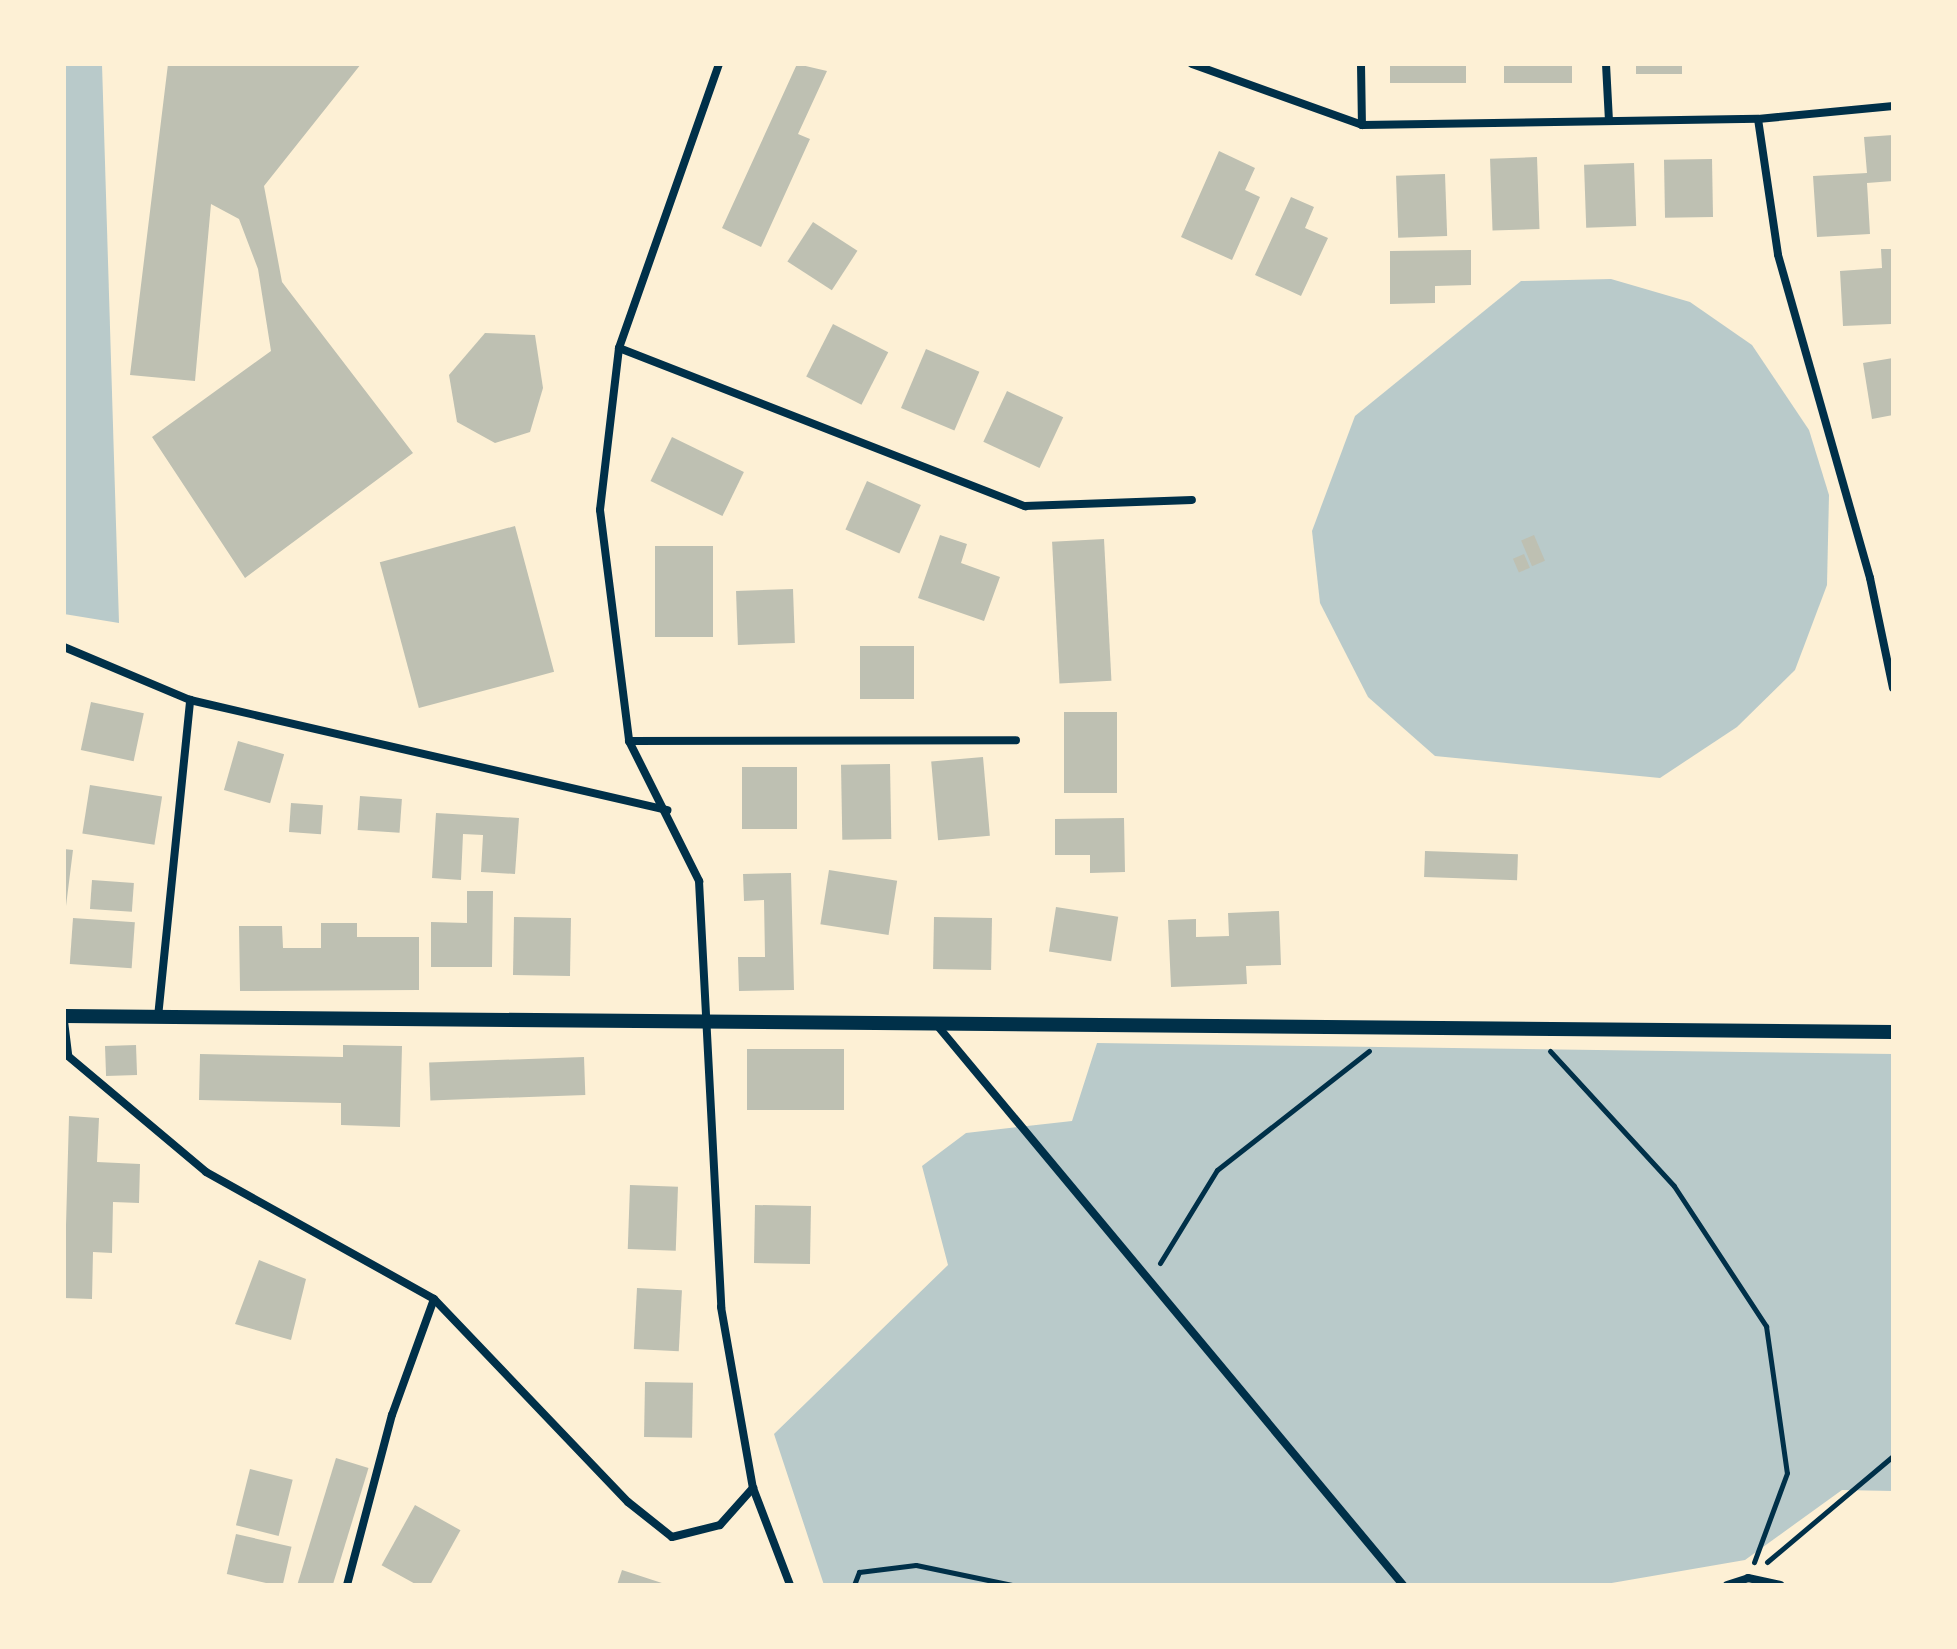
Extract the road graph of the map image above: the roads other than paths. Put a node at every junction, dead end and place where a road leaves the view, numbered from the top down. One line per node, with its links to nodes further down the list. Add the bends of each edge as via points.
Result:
1 (719, 64): 9 (street)
2 (1192, 64): 8 (street)
3 (1361, 64): 8 (street)
4 (1606, 64): 7 (street)
5 (1893, 106): 6 (street)
6 (1758, 119): 7 (street); 12 (street, via 1778,255 1870,578)
7 (1609, 121): 8 (street)
8 (1362, 125)
9 (619, 348): 10 (street, via 1025,506); 15 (street, via 600,510)
10 (1192, 500)
11 (64, 647): 13 (street)
12 (1893, 688)
13 (190, 700): 16 (street); 17 (street)
14 (1016, 740): 15 (street)
15 (629, 741): 16 (street)
16 (667, 810): 19 (street, via 699,881)
17 (158, 1017): 18 (street); 19 (street)
18 (64, 1019): 22 (street, via 68,1056 206,1172)
19 (707, 1022): 20 (street); 23 (street, via 721,1307)
20 (935, 1024): 21 (street); 26 (street)
21 (1893, 1032)
22 (434, 1299): 23 (street, via 628,1502 672,1537 720,1525); 24 (street, via 392,1415)
23 (753, 1488): 25 (street)
24 (347, 1585)
25 (790, 1585)
26 (1403, 1585)
27 (1727, 1585): 28 (street, via 1748,1578)
28 (1780, 1585)

